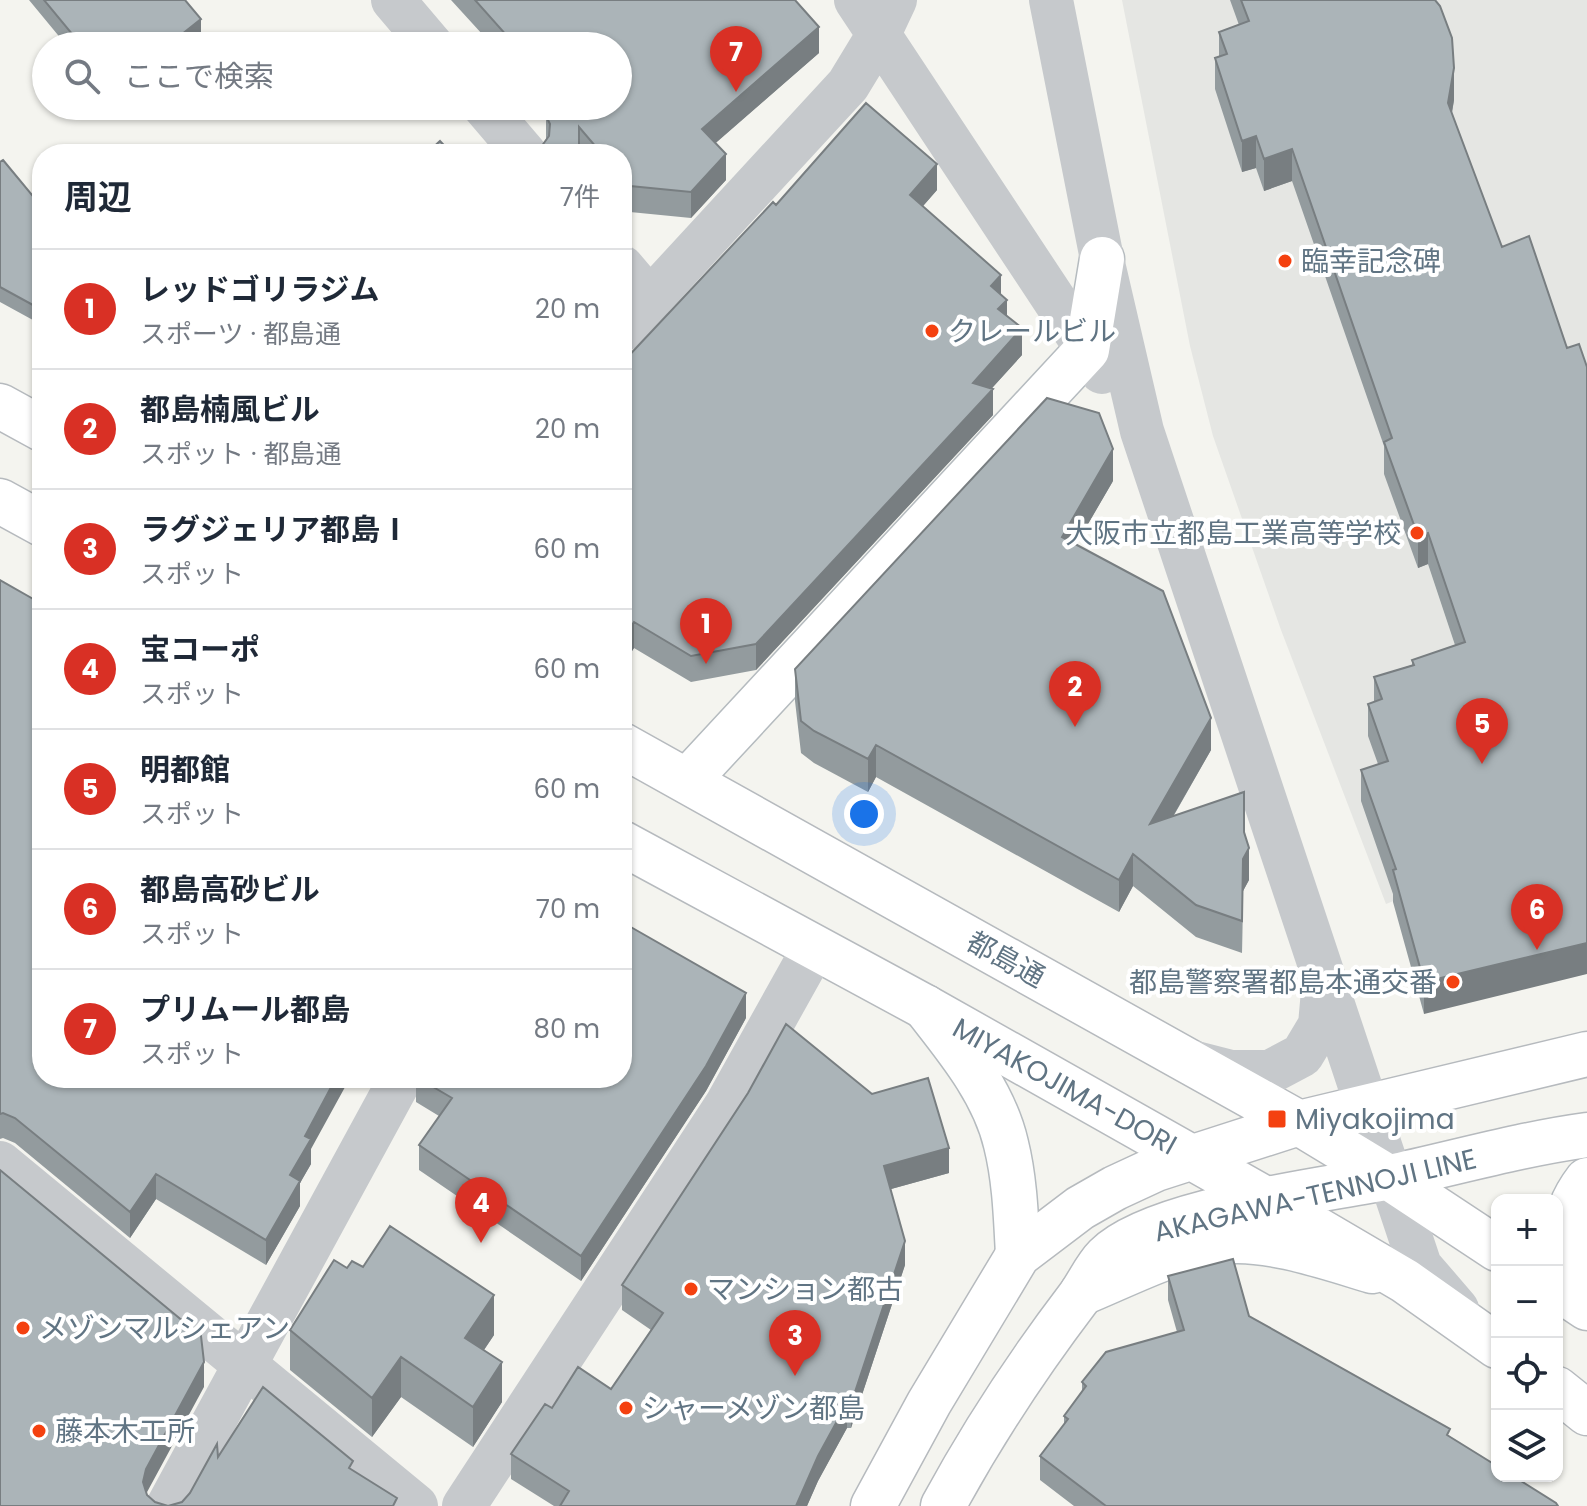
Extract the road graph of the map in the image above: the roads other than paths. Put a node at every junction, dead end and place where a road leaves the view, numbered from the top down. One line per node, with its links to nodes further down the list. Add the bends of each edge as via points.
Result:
1 (393, 0): 4 (street)
2 (1051, 0): 7 (street)
3 (877, 11): 8 (street, via 848,85); 9 (street)
4 (420, 32)
5 (496, 120): 6 (street)
6 (516, 144)
7 (1102, 259): 9 (main road); 12 (street)
8 (636, 315)
9 (1087, 350): 12 (street); 16 (main road)
10 (0, 406): 11 (main road)
11 (32, 424)
12 (1142, 431): 19 (street)
13 (0, 501): 14 (main road)
14 (32, 519)
15 (632, 750): 16 (main road, 都島通)
16 (688, 780): 22 (main road, 都島通)
17 (632, 848): 18 (main road, MIYAKOJIMA-DORI)
18 (814, 948): 20 (main road, MIYAKOJIMA-DORI); 45 (street, via 727,1104)
19 (1324, 976): 22 (street, via 1320,1025 1302,1055 1270,1072 1231,1072); 24 (street)
20 (925, 1007): 27 (main road, MIYAKOJIMA-DORI); 33 (main road, via 990,1101 1006,1141)
21 (1587, 1054): 24 (main road, AKAGAWA-TENNOJI LINE)
22 (1186, 1060): 25 (main road, 都島通)
23 (396, 1088): 40 (street)
24 (1364, 1105): 25 (main road, AKAGAWA-TENNOJI LINE); 29 (street)
25 (1299, 1123): 27 (main road, AKAGAWA-TENNOJI LINE); 29 (main road, 都島通)
26 (1587, 1135): 29 (main road, AKAGAWA-TENNOJI LINE)
27 (1190, 1156): 31 (main road, MIYAKOJIMA-DORI); 33 (main road, AKAGAWA-TENNOJI LINE, via 1080,1208)
28 (0, 1163): 40 (street)
29 (1388, 1177): 31 (main road, AKAGAWA-TENNOJI LINE); 32 (main road); 39 (street, via 1420,1266)
30 (1587, 1180): 37 (main road, via 1570,1205 1565,1226 1573,1280)
31 (1267, 1200): 34 (main road, MIYAKOJIMA-DORI); 36 (main road, AKAGAWA-TENNOJI LINE, via 1133,1236 1105,1258)
32 (1491, 1245)
33 (1018, 1255): 46 (main road, AKAGAWA-TENNOJI LINE)
34 (1405, 1281): 36 (main road, via 1270,1244 1223,1242 1175,1255); 39 (main road, MIYAKOJIMA-DORI)
35 (1563, 1292): 38 (main road)
36 (1082, 1293): 47 (main road, AKAGAWA-TENNOJI LINE, via 1005,1398)
37 (1587, 1299)
38 (1587, 1308)
39 (1485, 1337)
40 (244, 1366): 43 (street); 44 (street)
41 (1563, 1394): 42 (main road)
42 (1587, 1413)
43 (168, 1506)
44 (416, 1506)
45 (464, 1506)
46 (873, 1506)
47 (943, 1506)

